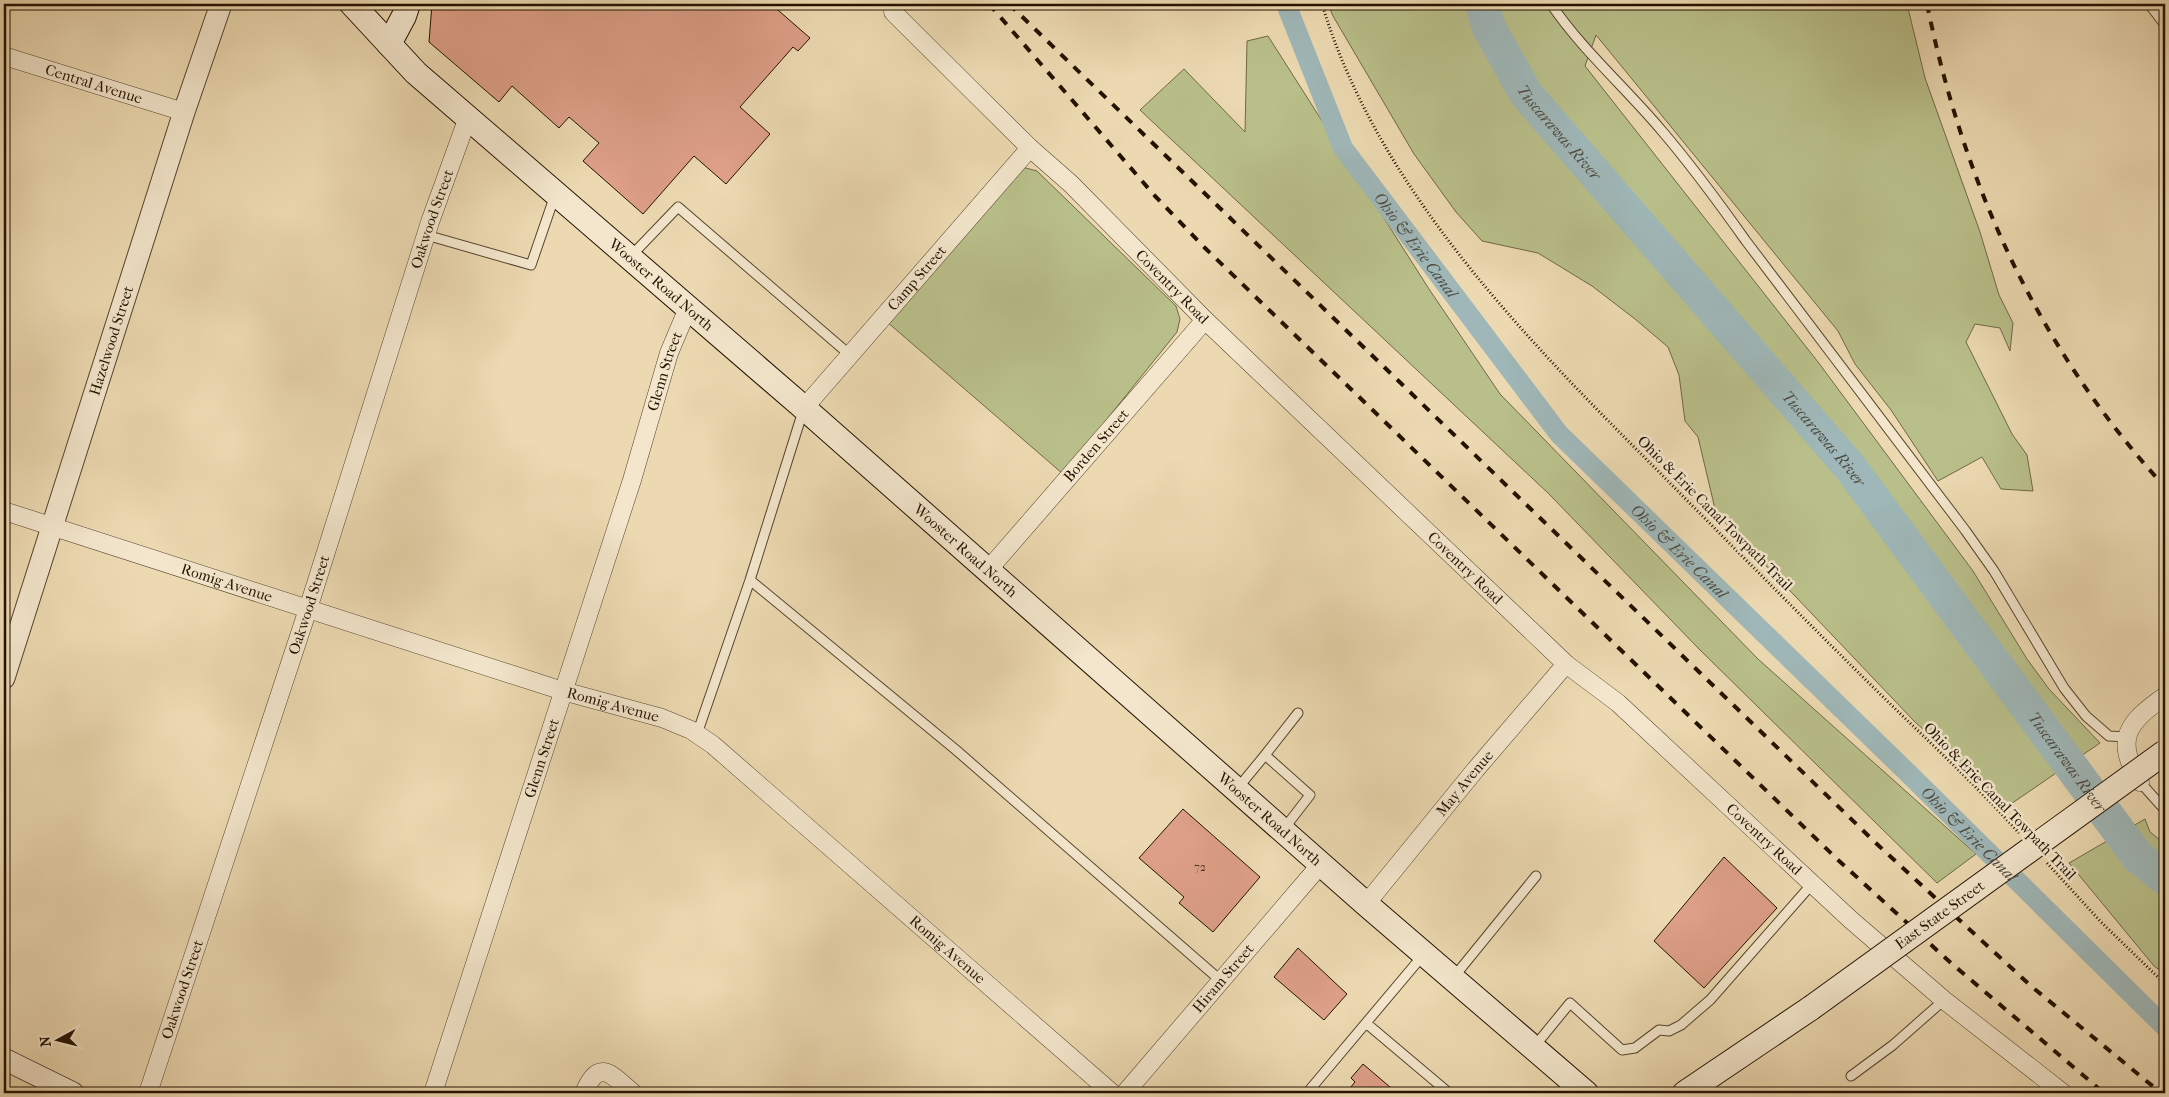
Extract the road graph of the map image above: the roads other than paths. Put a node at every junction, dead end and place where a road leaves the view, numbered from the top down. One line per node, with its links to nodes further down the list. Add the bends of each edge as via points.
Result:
1 (221, 4): 10 (street, Hazelwood Street)
2 (352, 4): 8 (main road, Wooster Road North)
3 (408, 4): 8 (main road)
4 (1551, 4): 31 (lane, via 1713,193 1965,530 1999,579 2064,688 2086,716 2109,736)
5 (2150, 4): 7 (lane)
6 (893, 12): 12 (street, Coventry Road)
7 (2165, 25)
8 (389, 44): 11 (main road, Wooster Road North, via 416,73)
9 (4, 56): 10 (street, Central Avenue)
10 (184, 112): 21 (street, Hazelwood Street)
11 (468, 117): 13 (main road, Wooster Road North); 14 (street, Oakwood Street)
12 (1030, 148): 17 (street, Coventry Road, via 1071,184); 18 (street, Camp Street)
13 (556, 193): 14 (lane, via 531,264); 15 (main road, Wooster Road North)
14 (426, 235): 24 (street, Oakwood Street)
15 (630, 258): 16 (main road, Wooster Road North); 18 (lane, via 678,208)
16 (688, 308): 19 (main road, Wooster Road North); 27 (street, Glenn Street, via 669,353 632,480)
17 (1205, 320): 22 (street, Borden Street); 25 (street, Coventry Road)
18 (850, 355): 19 (street, Camp Street)
19 (804, 408): 22 (main road, Wooster Road North); 23 (lane)
20 (4, 511): 21 (street, Romig Avenue)
21 (53, 527): 24 (street, Romig Avenue); 26 (street, Hazelwood Street)
22 (988, 570): 35 (main road, Wooster Road North)
23 (750, 580): 30 (lane); 44 (lane, via 956,750)
24 (308, 609): 27 (street, Romig Avenue); 51 (street, Oakwood Street)
25 (1566, 664): 40 (street, Coventry Road, via 1618,703); 41 (street, May Avenue)
26 (4, 678)
27 (563, 691): 30 (street, Romig Avenue, via 662,718); 52 (street, Glenn Street)
28 (2165, 696): 31 (street, via 2128,730)
29 (1298, 713): 33 (lane)
30 (697, 734): 55 (street, Romig Avenue)
31 (2127, 737): 34 (street, via 2125,746 2129,764)
32 (2165, 752): 60 (main road, East State Street, bridge, via 1811,1008)
33 (1265, 754): 35 (lane); 37 (lane, via 1310,795)
34 (2140, 782): 36 (lane)
35 (1236, 790): 37 (main road, Wooster Road North)
36 (2165, 810)
37 (1283, 831): 38 (main road, Wooster Road North)
38 (1321, 864): 41 (main road, Wooster Road North); 44 (street, Hiram Street)
39 (1536, 876): 43 (lane)
40 (1812, 884): 45 (street, Coventry Road); 47 (lane, via 1710,1000 1681,1025 1669,1031 1659,1030 1635,1048 1622,1050 1570,1003)
41 (1366, 904): 42 (main road, Wooster Road North)
42 (1424, 954): 43 (main road, Wooster Road North); 46 (lane)
43 (1453, 979): 47 (main road, Wooster Road North)
44 (1220, 980): 56 (street, Hiram Street)
45 (1944, 1000): 49 (lane, via 1893,1045); 61 (street, Coventry Road)
46 (1366, 1023): 57 (lane); 58 (lane)
47 (1533, 1048): 59 (main road, Wooster Road North)
48 (4, 1059): 50 (street)
49 (1851, 1076)
50 (74, 1093)
51 (148, 1093)
52 (433, 1093)
53 (584, 1093): 54 (street, via 591,1076 603,1072)
54 (633, 1093)
55 (1112, 1093)
56 (1126, 1093)
57 (1307, 1093)
58 (1449, 1093)
59 (1586, 1093)
60 (1685, 1093)
61 (2063, 1093)

